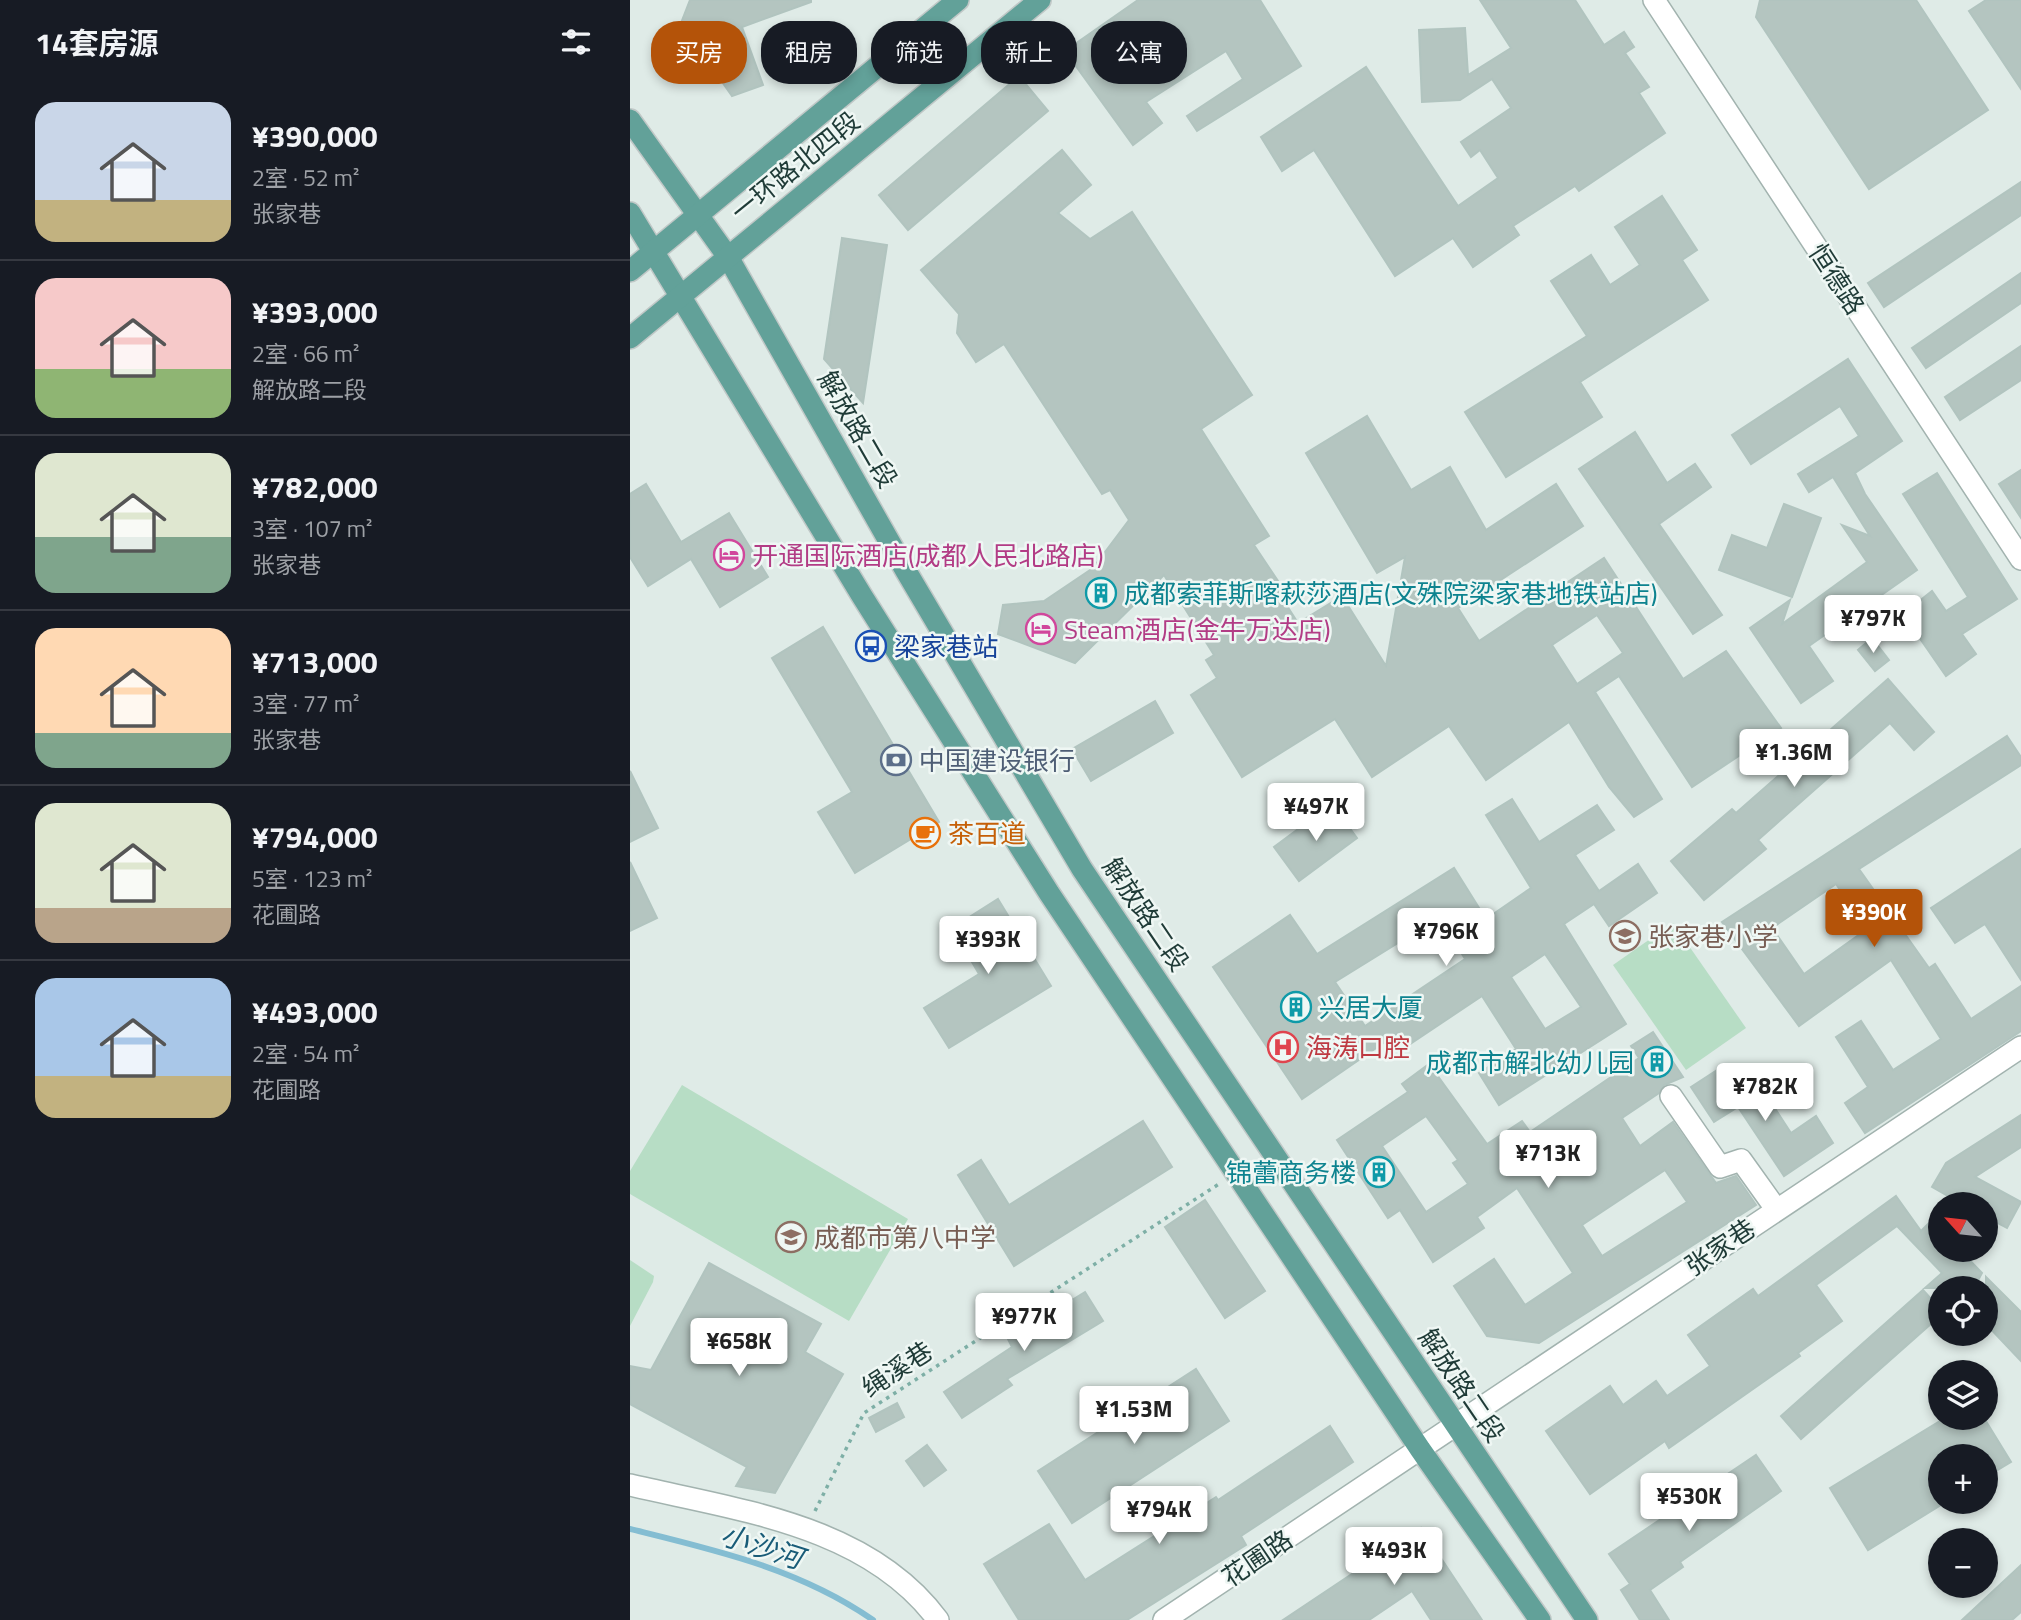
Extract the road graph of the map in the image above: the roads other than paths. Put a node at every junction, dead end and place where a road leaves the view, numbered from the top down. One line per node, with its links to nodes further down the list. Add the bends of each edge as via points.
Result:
1 (958, 0): 6 (main road, 一环路北四段)
2 (1040, 0): 8 (main road, 一环路北四段)
3 (1654, 0): 12 (street, 恒德路)
4 (630, 120): 6 (main road, 解放路二段)
5 (630, 213): 7 (main road)
6 (698, 215): 7 (main road, 一环路北四段); 8 (main road, 解放路二段)
7 (654, 252): 9 (main road, 一环路北四段); 10 (main road)
8 (728, 257): 10 (main road, 一环路北四段); 16 (main road, 解放路二段, via 1082,869)
9 (630, 271)
10 (682, 294): 11 (main road, 一环路北四段); 17 (main road, via 862,596 1034,870)
11 (630, 338)
12 (2021, 559)
13 (2021, 1046): 15 (street, 张家巷)
14 (1671, 1096): 15 (street, via 1720,1167 1741,1160)
15 (1776, 1209): 16 (street, 张家巷)
16 (1454, 1423): 17 (street, 张家巷); 22 (main road, 解放路二段)
17 (1420, 1449): 20 (street, 花圃路); 21 (main road)
18 (630, 1485): 19 (street, via 807,1528 864,1557 923,1599)
19 (939, 1620)
20 (1164, 1620)
21 (1540, 1620)
22 (1587, 1620)

